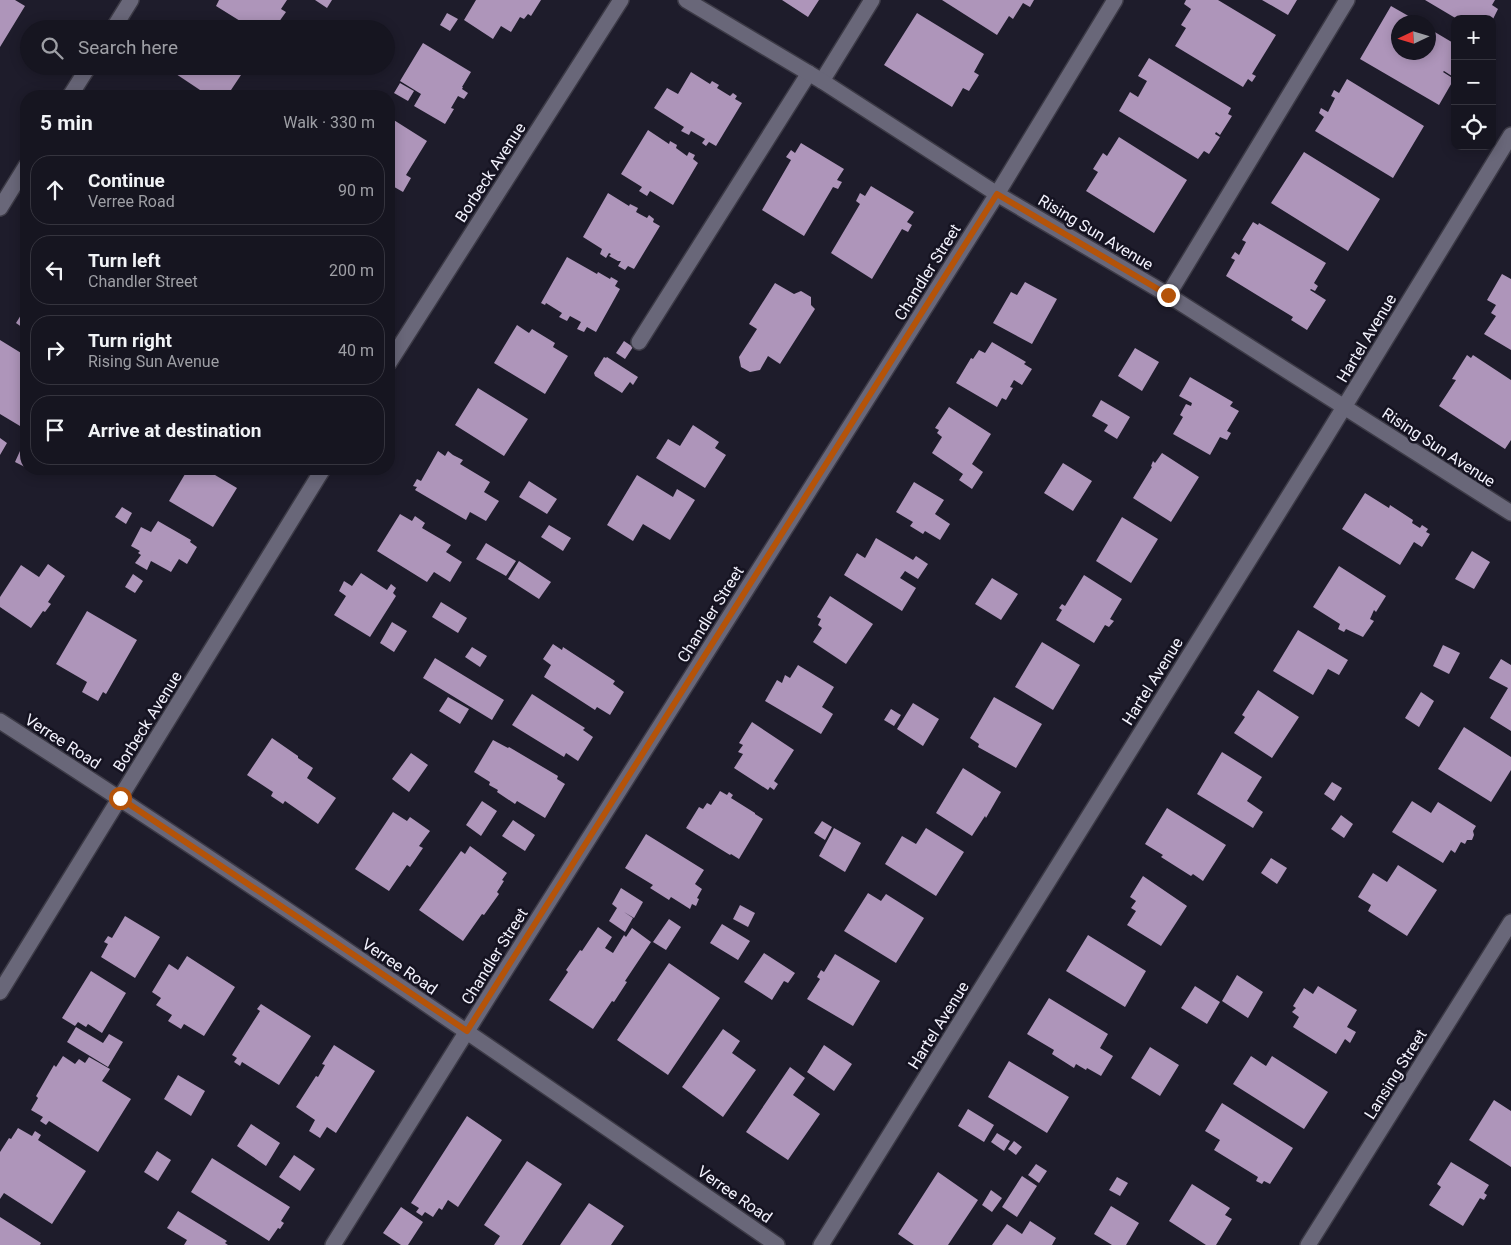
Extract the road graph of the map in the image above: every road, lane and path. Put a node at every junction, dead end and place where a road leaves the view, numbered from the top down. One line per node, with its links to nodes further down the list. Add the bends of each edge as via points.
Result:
1 (131, 0): 7 (street)
2 (621, 0): 17 (street, Borbeck Avenue)
3 (686, 0): 9 (street, Rising Sun Avenue)
4 (872, 0): 9 (street)
5 (1115, 0): 13 (street, Chandler Street)
6 (1346, 0): 15 (street)
7 (119, 20)
8 (83, 75): 10 (street)
9 (816, 77): 13 (street, Rising Sun Avenue); 16 (street)
10 (74, 90)
11 (1511, 134): 18 (street, Hartel Avenue)
12 (20, 176): 14 (street)
13 (997, 194): 15 (street, Rising Sun Avenue); 25 (street, Chandler Street)
14 (0, 208)
15 (1168, 295): 18 (street, Rising Sun Avenue)
16 (639, 342)
17 (395, 354)
18 (1344, 407): 20 (street, Rising Sun Avenue); 28 (street, Hartel Avenue)
19 (319, 475): 22 (street, Borbeck Avenue)
20 (1511, 513)
21 (0, 721): 22 (street, Verree Road)
22 (120, 798): 24 (street, Borbeck Avenue); 25 (street, Verree Road)
23 (1511, 922): 29 (street, Lansing Street)
24 (0, 992)
25 (467, 1031): 26 (street, Chandler Street); 27 (street, Verree Road)
26 (334, 1245)
27 (777, 1245)
28 (821, 1245)
29 (1308, 1245)

